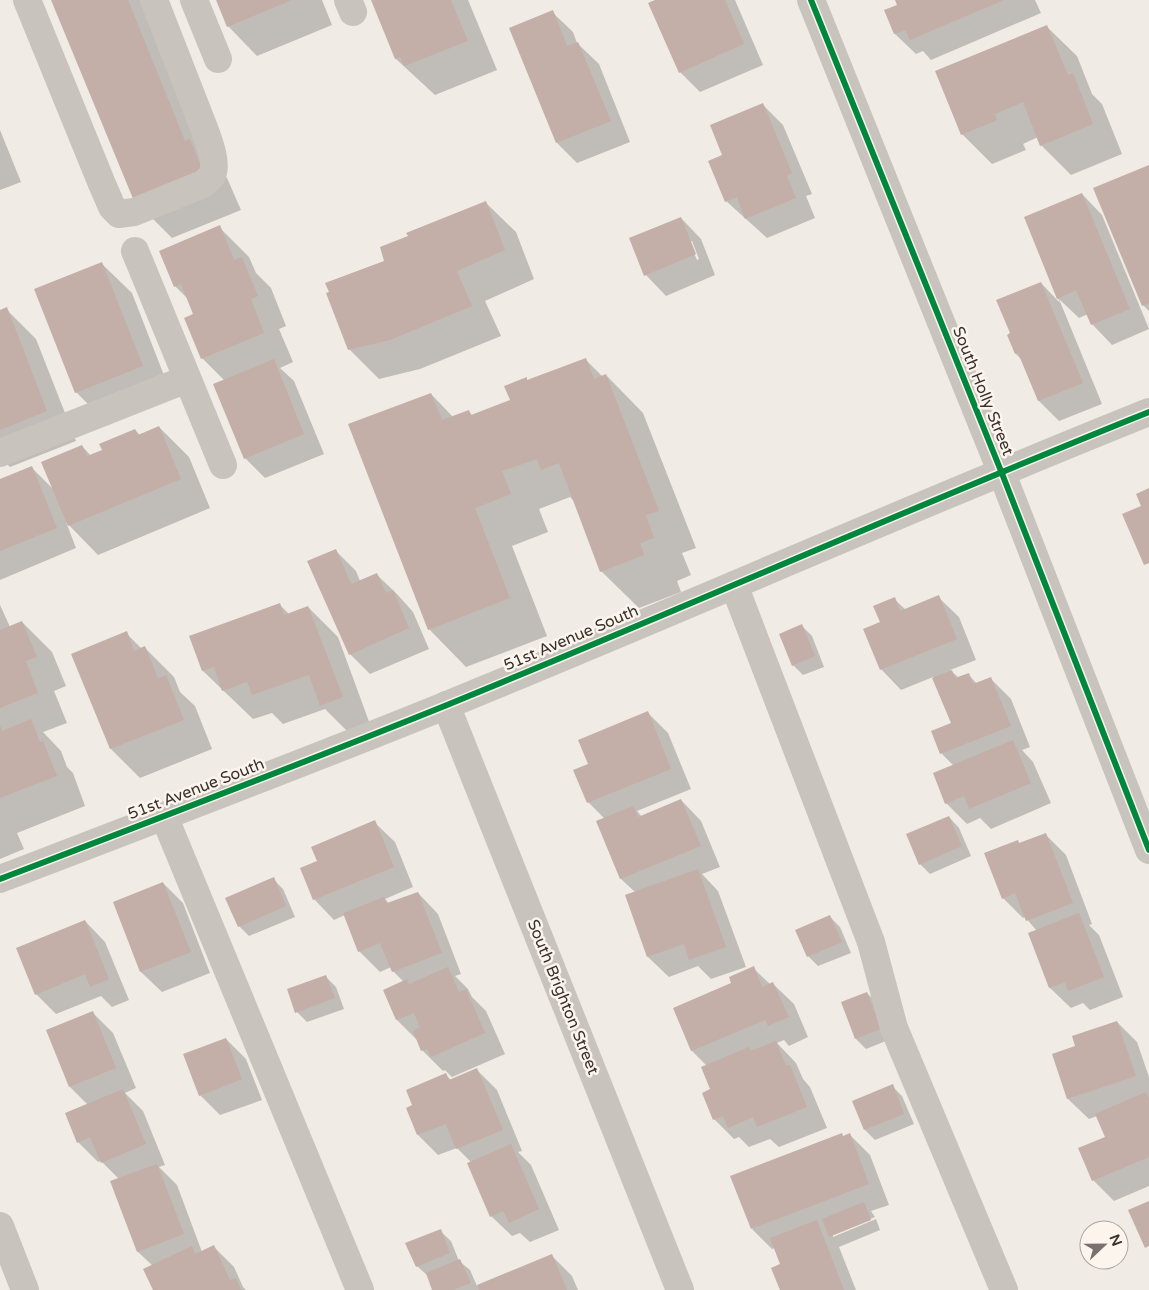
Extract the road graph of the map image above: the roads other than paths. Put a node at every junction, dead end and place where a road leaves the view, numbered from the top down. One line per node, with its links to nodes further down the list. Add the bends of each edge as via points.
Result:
1 (27, 0): 2 (street, via 102,184 112,207 119,214 134,212 203,184 212,175 214,164 209,142)
2 (154, 0)
3 (194, 0): 5 (street)
4 (811, 0): 11 (street, South Holly Street)
5 (218, 59)
6 (134, 251): 7 (street)
7 (187, 378): 9 (street); 10 (street)
8 (1149, 412): 11 (street, 51st Avenue South)
9 (0, 454)
10 (223, 466)
11 (1001, 471): 12 (street, 51st Avenue South); 15 (street, South Holly Street)
12 (734, 585): 13 (street, 51st Avenue South); 21 (street, via 871,942 894,1028)
13 (446, 705): 14 (street, 51st Avenue South); 20 (street, South Brighton Street)
14 (164, 816): 16 (street, 51st Avenue South); 19 (street)
15 (1149, 850)
16 (0, 879)
17 (0, 1226): 18 (street)
18 (25, 1290)
19 (360, 1290)
20 (680, 1290)
21 (1004, 1290)

